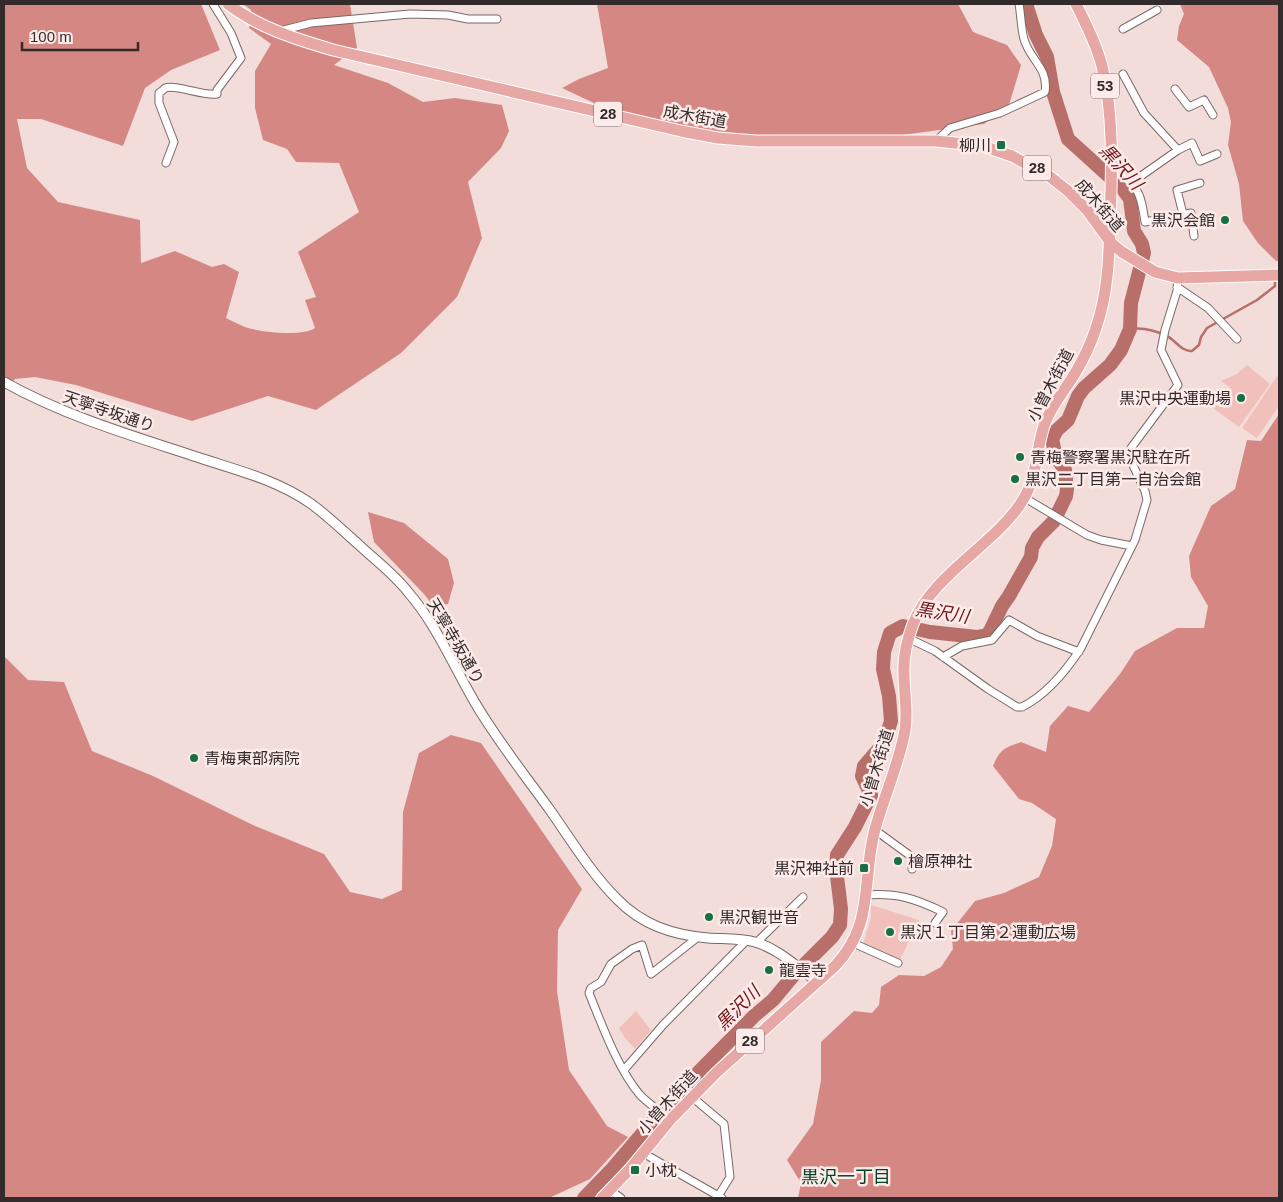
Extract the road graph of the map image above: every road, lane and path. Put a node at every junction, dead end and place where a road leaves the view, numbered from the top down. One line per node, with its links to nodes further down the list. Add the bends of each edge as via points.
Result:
1 (213, 4): 15 (street, via 231,33 241,58 217,94 172,87 159,94 159,103 174,142)
2 (228, 4): 8 (main road, 成木街道 / 28)
3 (1019, 4): 12 (street, via 1024,39 1041,66 1045,92 1000,113 950,128)
4 (1076, 4): 16 (main road, 53, via 1102,66 1108,101)
5 (1156, 10): 7 (street)
6 (497, 19): 8 (street, via 410,14 311,23)
7 (1123, 29)
8 (277, 32): 12 (main road, 成木街道 / 28, via 368,59 718,138)
9 (1123, 74): 13 (street, via 1144,112)
10 (1175, 89): 11 (street, via 1189,107 1204,100)
11 (1213, 115)
12 (936, 141): 20 (main road, 成木街道 / 28, via 983,146 1022,161 1063,187)
13 (1178, 150): 14 (street, via 1192,143 1200,161); 17 (street)
14 (1217, 154)
15 (166, 163)
16 (1112, 171): 17 (street); 19 (main road, 53)
17 (1131, 183): 21 (street, via 1141,196 1145,222)
18 (1200, 183): 21 (street, via 1177,190)
19 (1111, 203): 20 (main road, via 1101,210); 23 (main road, 53)
20 (1087, 210): 23 (main road, 成木街道 / 28)
21 (1183, 214): 22 (street, via 1190,213)
22 (1194, 236)
23 (1111, 243): 25 (main road, 成木街道, via 1147,268); 28 (main road, 小曽木街道 / 28, via 1104,298 1096,328 1079,366 1045,423 1035,475)
24 (1279, 275): 25 (main road)
25 (1178, 283): 26 (street, via 1208,308); 29 (street, via 1162,350 1178,385 1131,448 1132,463 1147,500)
26 (1237, 339)
27 (4, 382): 38 (street, 天寧寺坂通り, via 67,414 246,472 285,489 316,508 409,592 488,724 610,892 648,923)
28 (1025, 498): 29 (street, via 1094,538); 30 (main road, 小曽木街道 / 28, via 1009,518 932,593)
29 (1132, 546): 31 (street)
30 (908, 637): 32 (street); 33 (main road, 小曽木街道 / 28, via 904,665 907,714 904,736)
31 (1078, 652): 32 (street, via 1037,636 1009,620 992,640 962,646); 32 (street, via 1050,686 1022,707 1003,699)
32 (943, 657)
33 (875, 830): 34 (street, via 912,857); 35 (main road, 小曽木街道 / 28)
34 (912, 869)
35 (865, 895): 37 (street, via 888,894 919,901 943,912); 40 (main road, 小曽木街道 / 28, via 862,920)
36 (803, 897): 39 (street)
37 (935, 923)
38 (698, 936): 39 (street, 天寧寺坂通り); 43 (street, via 651,974 642,945 632,949 610,964 601,982 591,988 589,993)
39 (752, 942): 42 (street, 天寧寺坂通り, via 770,948); 43 (street, via 663,1025)
40 (853, 943): 41 (street); 42 (main road, 小曽木街道 / 28)
41 (898, 963)
42 (818, 982): 44 (main road, 小曽木街道 / 28)
43 (624, 1070): 45 (street, via 640,1095)
44 (692, 1097): 45 (main road, 小曽木街道 / 28); 48 (street, via 724,1124 730,1177)
45 (668, 1118): 46 (main road, 小曽木街道 / 28)
46 (644, 1153): 47 (main road, 小曽木街道 / 28); 48 (street)
47 (614, 1196)
48 (719, 1197)

